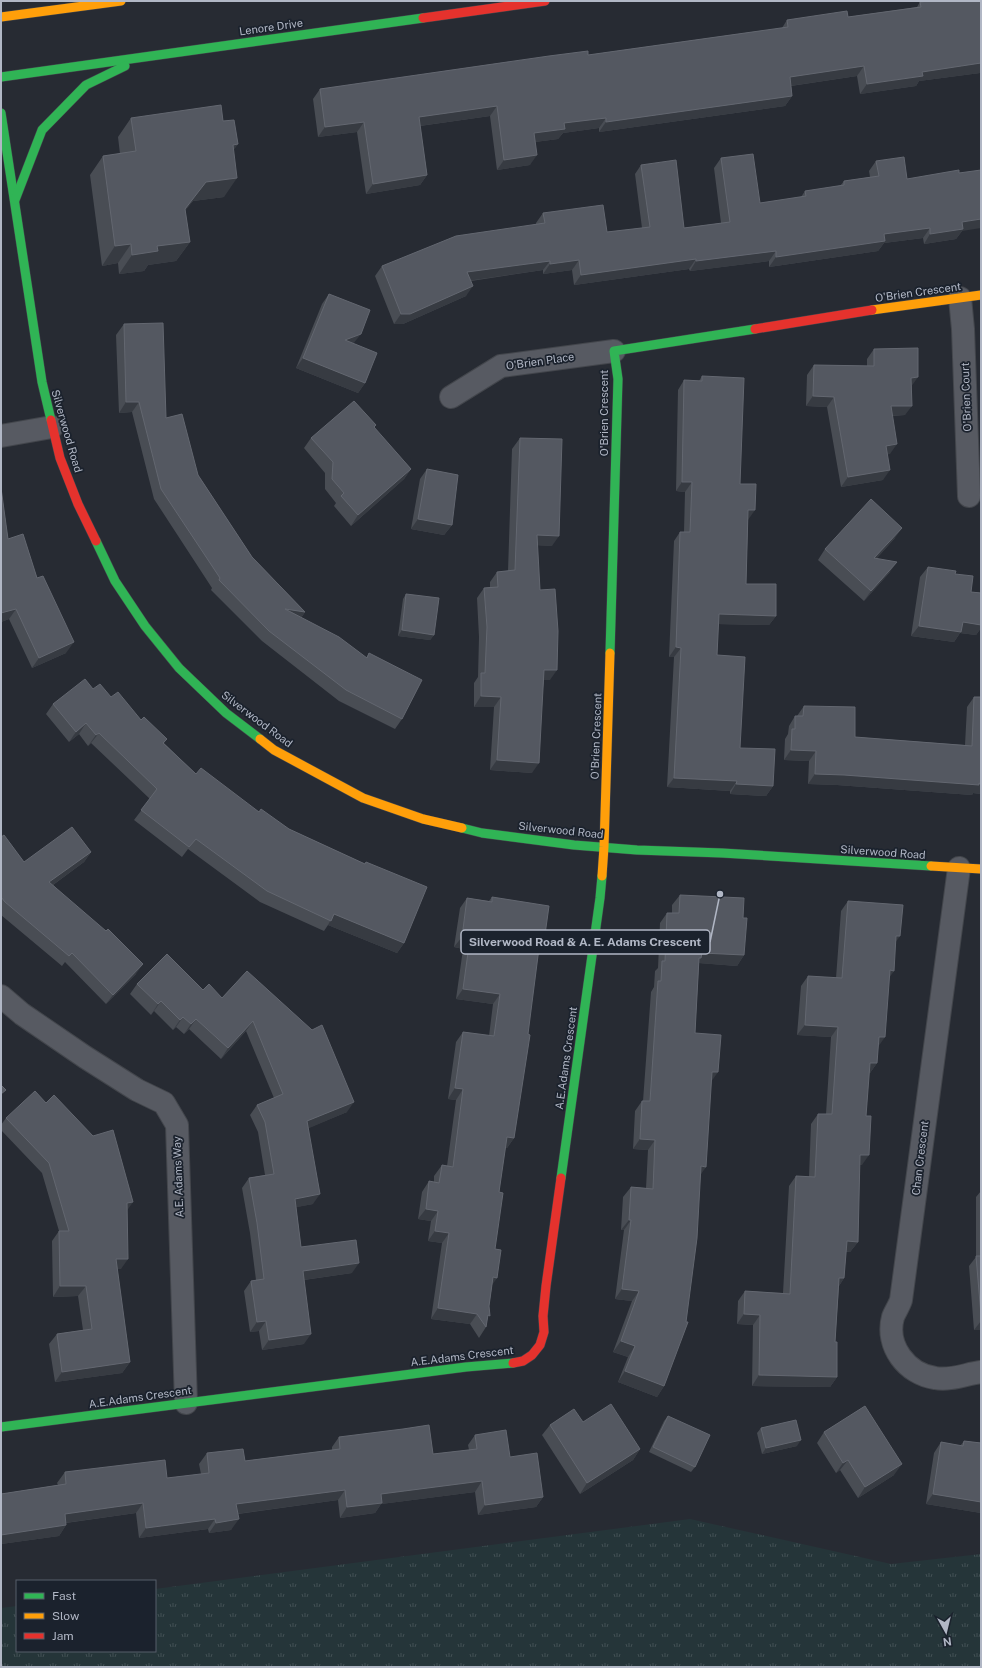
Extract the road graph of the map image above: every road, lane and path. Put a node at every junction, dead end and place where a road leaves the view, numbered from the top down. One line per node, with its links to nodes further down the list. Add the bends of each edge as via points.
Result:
1 (121, 1): 3 (street)
2 (545, 1): 4 (street, Lenore Drive)
3 (1, 17)
4 (140, 58): 5 (street, Lenore Drive); 7 (street, via 86,85 42,130)
5 (1, 77)
6 (1, 113): 7 (street, Silverwood Road)
7 (14, 201): 12 (street, Silverwood Road, via 39,367)
8 (981, 295): 9 (street, O'Brien Crescent)
9 (960, 298): 10 (street, O'Brien Crescent); 14 (street, O'Brien Court)
10 (614, 350): 11 (street, O'Brien Place, via 501,366); 15 (street, O'Brien Crescent, via 618,379)
11 (451, 397)
12 (52, 427): 13 (street); 15 (street, Silverwood Road, via 60,458 78,504 115,581 145,626 179,668 226,713 274,750 363,798 423,819 482,833)
13 (1, 436)
14 (969, 496)
15 (604, 847): 16 (street, Silverwood Road); 20 (street, A.E.Adams Crescent, via 600,898 546,1286 544,1332 540,1345 523,1361)
16 (959, 868): 17 (street, Silverwood Road); 19 (street, Chan Crescent, via 901,1300 893,1317 892,1333 899,1355 906,1364 923,1375 936,1379)
17 (981, 869)
18 (1, 996): 20 (street, A.E. Adams Way, via 22,1014 85,1057 137,1090 164,1103 177,1125)
19 (981, 1372)
20 (186, 1403): 21 (street, A.E.Adams Crescent)
21 (1, 1428)

